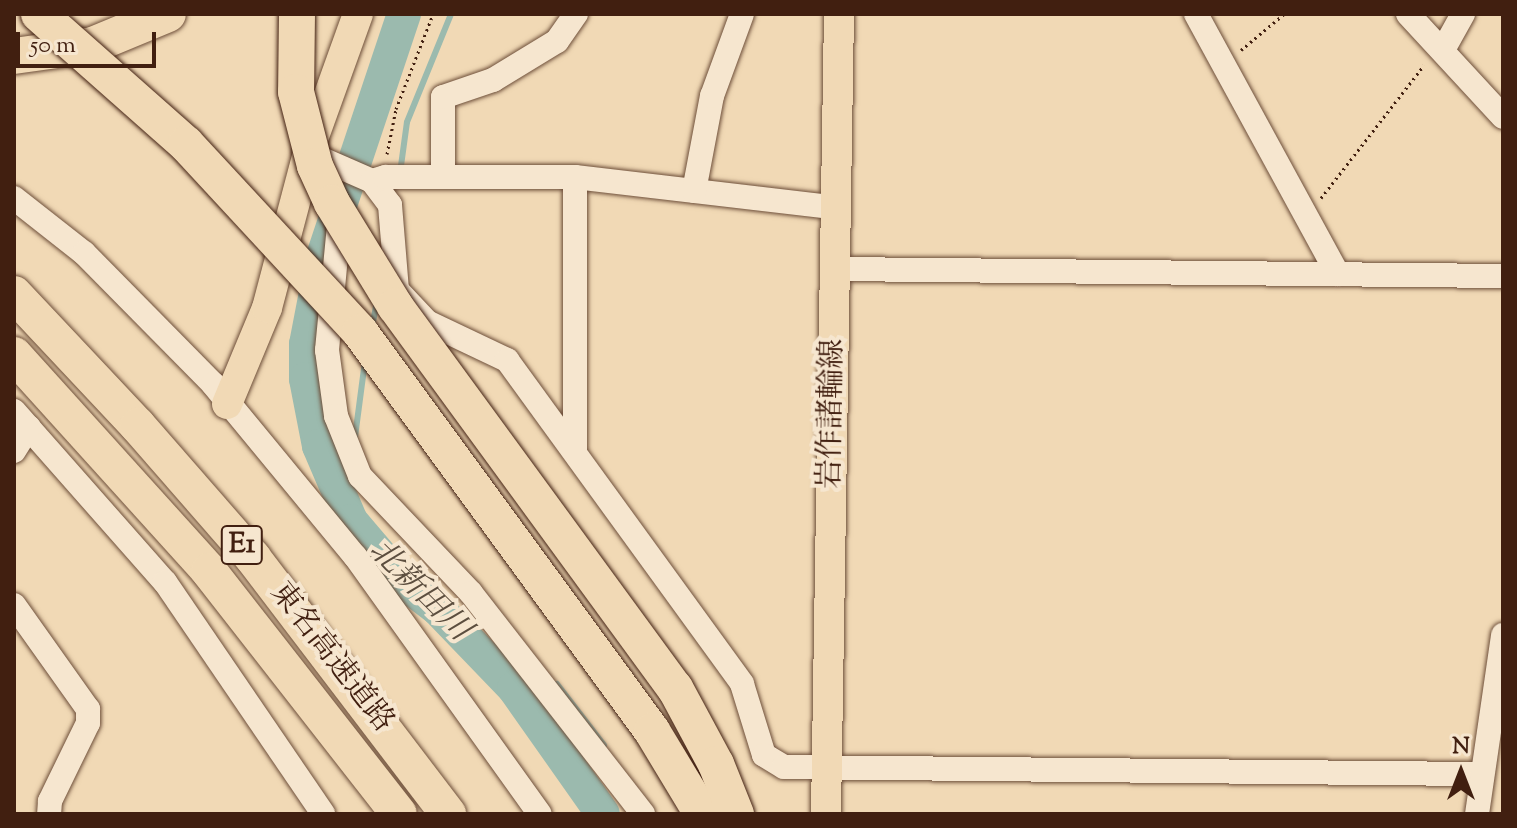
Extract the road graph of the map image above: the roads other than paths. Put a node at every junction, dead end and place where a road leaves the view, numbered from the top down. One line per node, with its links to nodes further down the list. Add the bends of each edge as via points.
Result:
1 (39, 14): 41 (highway, bridge, via 220,177 360,332 652,731)
2 (168, 14): 12 (highway, via 93,45)
3 (297, 14): 42 (highway, bridge, via 296,92 315,166 332,203 395,306 675,688)
4 (358, 14): 14 (main road)
5 (576, 14): 16 (street, via 557,41 493,80 443,97)
6 (742, 14): 19 (street, via 712,96)
7 (839, 14): 21 (main road, 岩作諸輪線)
8 (1196, 14): 23 (street)
9 (1408, 14): 11 (street)
10 (1463, 14): 11 (street)
11 (1441, 48): 13 (street)
12 (14, 56)
13 (1503, 117)
14 (308, 153): 15 (street); 27 (main road, via 267,308)
15 (346, 169): 18 (street); 40 (street, via 327,350 336,416 360,476 471,593)
16 (443, 176): 17 (street); 18 (street)
17 (575, 177): 19 (street); 29 (street)
18 (376, 180): 29 (street, via 390,205 397,290 427,322 507,360)
19 (694, 191): 21 (street)
20 (14, 198): 27 (street, via 133,301)
21 (838, 208): 22 (main road, 岩作諸輪線)
22 (836, 269): 23 (street); 33 (main road, 岩作諸輪線)
23 (1338, 274): 24 (street)
24 (1503, 276)
25 (14, 294): 38 (highway, 東名高速道路 / E1, via 253,558)
26 (14, 355): 37 (highway, 東名高速道路 / E1, via 209,571)
27 (227, 404): 39 (street, via 355,556)
28 (21, 419): 30 (street); 36 (street, via 165,582)
29 (575, 450): 33 (street, via 742,684 764,755 784,767)
30 (14, 451)
31 (14, 605): 35 (street, via 88,709 88,723 50,801)
32 (1503, 635): 34 (street)
33 (827, 770): 34 (street); 43 (main road, 岩作諸輪線)
34 (1481, 774): 44 (street)
35 (49, 814)
36 (323, 814)
37 (399, 814)
38 (448, 814)
39 (540, 814)
40 (643, 814)
41 (702, 814)
42 (736, 814)
43 (826, 814)
44 (1477, 814)

